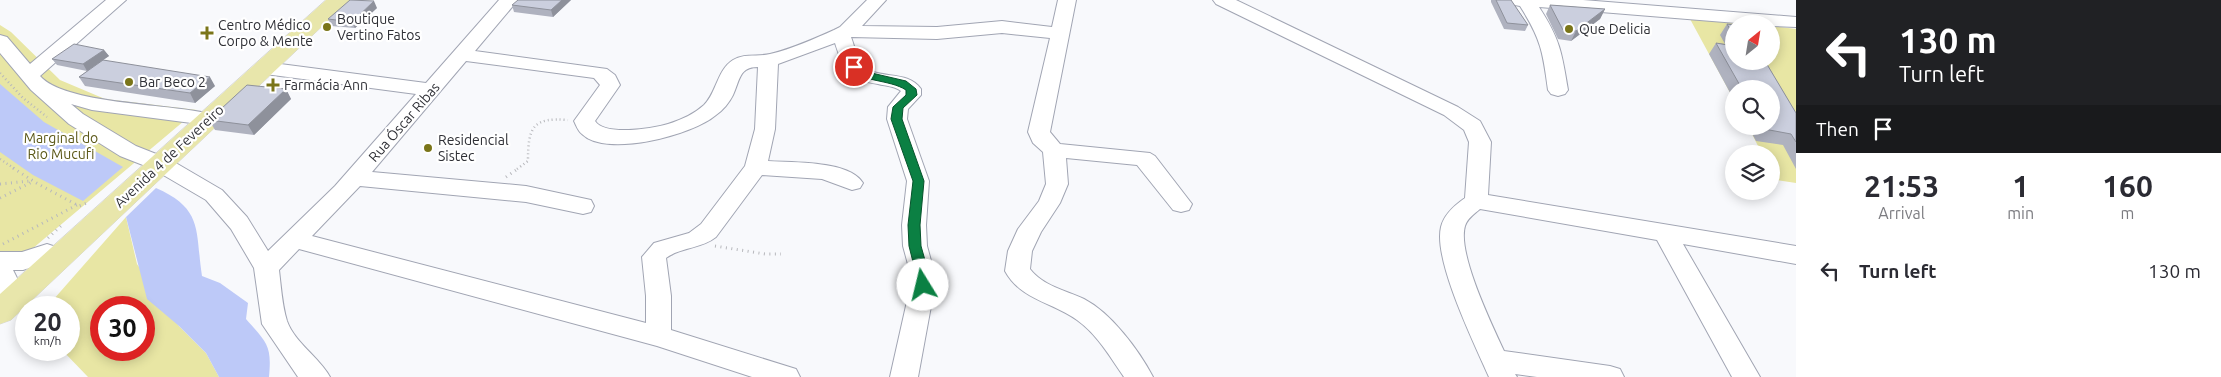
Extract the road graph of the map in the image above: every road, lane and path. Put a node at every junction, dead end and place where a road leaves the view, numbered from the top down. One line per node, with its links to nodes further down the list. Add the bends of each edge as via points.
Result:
1 (118, 0): 21 (street)
2 (328, 0): 24 (main road, Avenida 4 de Fevereiro)
3 (339, 0): 19 (main road, Avenida 4 de Fevereiro)
4 (509, 0): 17 (street, Rua Óscar Ribas)
5 (877, 0): 14 (street)
6 (1067, 0): 15 (street)
7 (1222, 0): 37 (street, via 1452,111 1473,126 1480,142)
8 (1522, 0): 11 (street); 23 (street, via 1544,29 1552,50)
9 (1732, 0): 10 (street)
10 (1748, 15)
11 (1725, 17)
12 (1780, 21): 13 (street)
13 (1796, 22)
14 (844, 33): 15 (street, via 937,33 1002,27); 18 (street); 54 (street, via 854,67 860,73 902,83 911,89 912,95 898,107 897,119 918,181 915,246 924,278)
15 (1060, 34): 27 (street, via 1040,132 1041,138)
16 (0, 42): 21 (street)
17 (462, 55): 22 (street, Rua Óscar Ribas); 26 (street, via 600,73 610,85)
18 (768, 60): 26 (street, via 751,60 732,70 721,99 702,117 680,127 661,133 609,136 590,130); 30 (street, via 765,129)
19 (265, 68): 22 (street); 29 (main road, Avenida 4 de Fevereiro)
20 (0, 73): 25 (path, via 23,98)
21 (33, 81): 24 (street, via 92,104); 29 (street, via 76,119)
22 (432, 90): 31 (street, Rua Óscar Ribas)
23 (1558, 90)
24 (199, 118): 29 (main road, Avenida 4 de Fevereiro)
25 (50, 119)
26 (584, 121): 35 (path, via 547,119 534,128 528,144 528,161 513,170)
27 (1054, 150): 38 (street, via 1142,158); 55 (street, via 1057,184 1049,203 1030,229 1020,251 1016,271 1025,283 1086,312 1110,336)
28 (0, 159): 32 (path)
29 (153, 166): 40 (main road, Avenida 4 de Fevereiro); 48 (street, via 214,195 239,223)
30 (756, 168): 33 (street, via 822,172); 43 (street, via 713,226)
31 (354, 178): 35 (street); 42 (street, Rua Óscar Ribas)
32 (34, 181): 34 (path); 36 (path); 40 (path)
33 (852, 183)
34 (0, 184)
35 (492, 191): 39 (street, via 526,194)
36 (0, 198)
37 (1476, 201): 41 (street); 51 (street, via 1458,215 1452,231 1456,261)
38 (1181, 204)
39 (583, 206)
40 (85, 210): 44 (path); 45 (main road, Avenida 4 de Fevereiro); 45 (path); 49 (main road, Avenida 4 de Fevereiro)
41 (1665, 233): 47 (street); 57 (street)
42 (296, 240): 48 (street, Rua Óscar Ribas); 50 (street)
43 (695, 240): 46 (path, via 716,247); 50 (street, via 662,248 654,257 660,289)
44 (0, 246): 49 (path)
45 (46, 247): 49 (main road, Avenida 4 de Fevereiro)
46 (781, 254)
47 (1796, 255)
48 (266, 268): 52 (street, via 275,324 302,365)
49 (3, 279)
50 (657, 336): 53 (street)
51 (1499, 369): 56 (street)
52 (316, 377)
53 (786, 377)
54 (904, 377)
55 (1139, 377)
56 (1610, 377)
57 (1746, 377)

